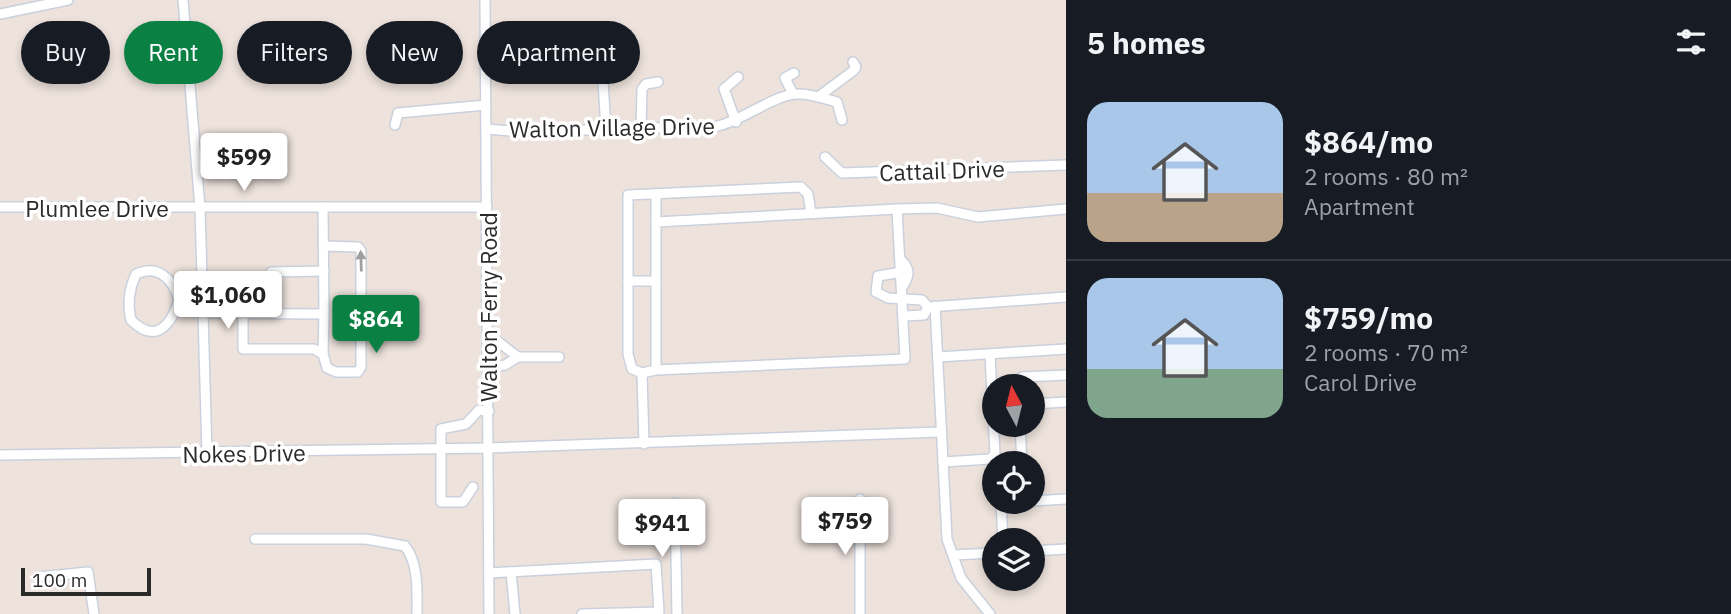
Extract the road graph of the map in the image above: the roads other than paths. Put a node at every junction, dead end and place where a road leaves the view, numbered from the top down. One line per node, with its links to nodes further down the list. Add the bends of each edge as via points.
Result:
1 (68, 0): 4 (street)
2 (183, 0): 25 (street)
3 (485, 0): 12 (street, Walton Ferry Road)
4 (0, 14)
5 (853, 62): 11 (street, via 853,71)
6 (794, 73): 10 (street, via 785,78)
7 (738, 77): 14 (street, via 724,89)
8 (658, 82): 17 (street, via 642,89)
9 (603, 84): 18 (street)
10 (793, 94): 11 (street); 14 (street, Walton Village Drive)
11 (818, 97): 13 (street, via 837,102)
12 (486, 105): 15 (street, via 398,113); 16 (street, Walton Ferry Road)
13 (842, 120)
14 (736, 122): 17 (street, Walton Village Drive)
15 (395, 125)
16 (487, 129): 18 (street, Walton Village Drive); 24 (street, Walton Ferry Road)
17 (641, 130): 18 (street, Walton Village Drive)
18 (606, 131)
19 (825, 158): 20 (street, Cattail Drive, via 842,173)
20 (1066, 165)
21 (656, 194): 28 (street, via 801,187 808,194); 29 (street); 35 (street, via 628,195)
22 (0, 207): 25 (street, Plumlee Drive)
23 (323, 207): 24 (street, Plumlee Drive); 25 (street, Plumlee Drive); 30 (street)
24 (487, 207): 47 (street, Walton Ferry Road)
25 (201, 208): 40 (street)
26 (897, 209): 27 (street, via 937,208 978,217); 28 (street); 31 (street)
27 (1066, 209)
28 (811, 213): 29 (street)
29 (656, 222): 36 (street)
30 (323, 246): 32 (street); 49 (street, one-way to 30, via 327,368 337,372 358,372 361,367 362,251)
31 (901, 260): 34 (street); 37 (street, via 909,277)
32 (324, 271): 33 (street); 43 (street)
33 (271, 272)
34 (902, 272): 37 (street); 41 (street, via 878,276 875,282 881,296)
35 (628, 281): 36 (street); 56 (street, via 628,354 632,369)
36 (656, 281): 55 (street)
37 (903, 286): 41 (street)
38 (1066, 297): 42 (street)
39 (180, 300): 39 (street, via 162,273 144,270 132,283 131,320 145,330 164,329 171,324); 40 (street)
40 (203, 300): 44 (street)
41 (903, 300): 42 (street, via 922,300); 46 (street)
42 (931, 307): 46 (street, via 923,315); 53 (street)
43 (324, 312): 45 (street); 49 (street)
44 (203, 313): 45 (street); 66 (street)
45 (243, 313): 49 (street, via 243,349 314,349)
46 (904, 316): 55 (street, via 905,359)
47 (488, 334): 52 (street); 54 (street, Walton Ferry Road)
48 (1066, 349): 50 (street)
49 (323, 354)
50 (990, 354): 53 (street); 68 (street, via 995,454 990,459)
51 (559, 356): 52 (street)
52 (518, 357): 54 (street)
53 (938, 357): 62 (street)
54 (488, 367): 61 (street, Walton Ferry Road)
55 (656, 369): 56 (street)
56 (642, 373): 63 (street)
57 (1066, 375): 58 (street)
58 (1045, 376)
59 (1066, 402): 60 (street)
60 (1045, 403)
61 (489, 411): 64 (street, Walton Ferry Road); 65 (street, via 475,412 466,424 443,428)
62 (941, 432): 63 (street, Nokes Drive); 68 (street)
63 (644, 444): 64 (street, Nokes Drive)
64 (489, 448): 65 (street, Nokes Drive); 80 (street, Walton Ferry Road)
65 (440, 449): 66 (street, Nokes Drive); 69 (street, via 441,502 463,502)
66 (207, 454): 67 (street, Nokes Drive)
67 (0, 455)
68 (943, 462): 78 (street, via 947,539)
69 (473, 487)
70 (860, 499): 90 (street)
71 (1066, 499): 72 (street)
72 (1045, 500)
73 (676, 503): 82 (street)
74 (255, 540): 85 (street, via 366,539 405,546 412,555)
75 (1066, 549): 76 (street)
76 (1045, 550)
77 (982, 554): 78 (street)
78 (953, 555): 91 (street, via 961,578)
79 (511, 572): 80 (street); 83 (street, via 656,564); 87 (street)
80 (489, 573): 86 (street, Walton Ferry Road)
81 (39, 576): 84 (street, via 88,572)
82 (677, 596): 83 (street); 89 (street)
83 (659, 597): 88 (street, via 659,612)
84 (94, 614)
85 (417, 614)
86 (489, 614)
87 (515, 614)
88 (582, 614)
89 (677, 614)
90 (860, 614)
91 (990, 614)

